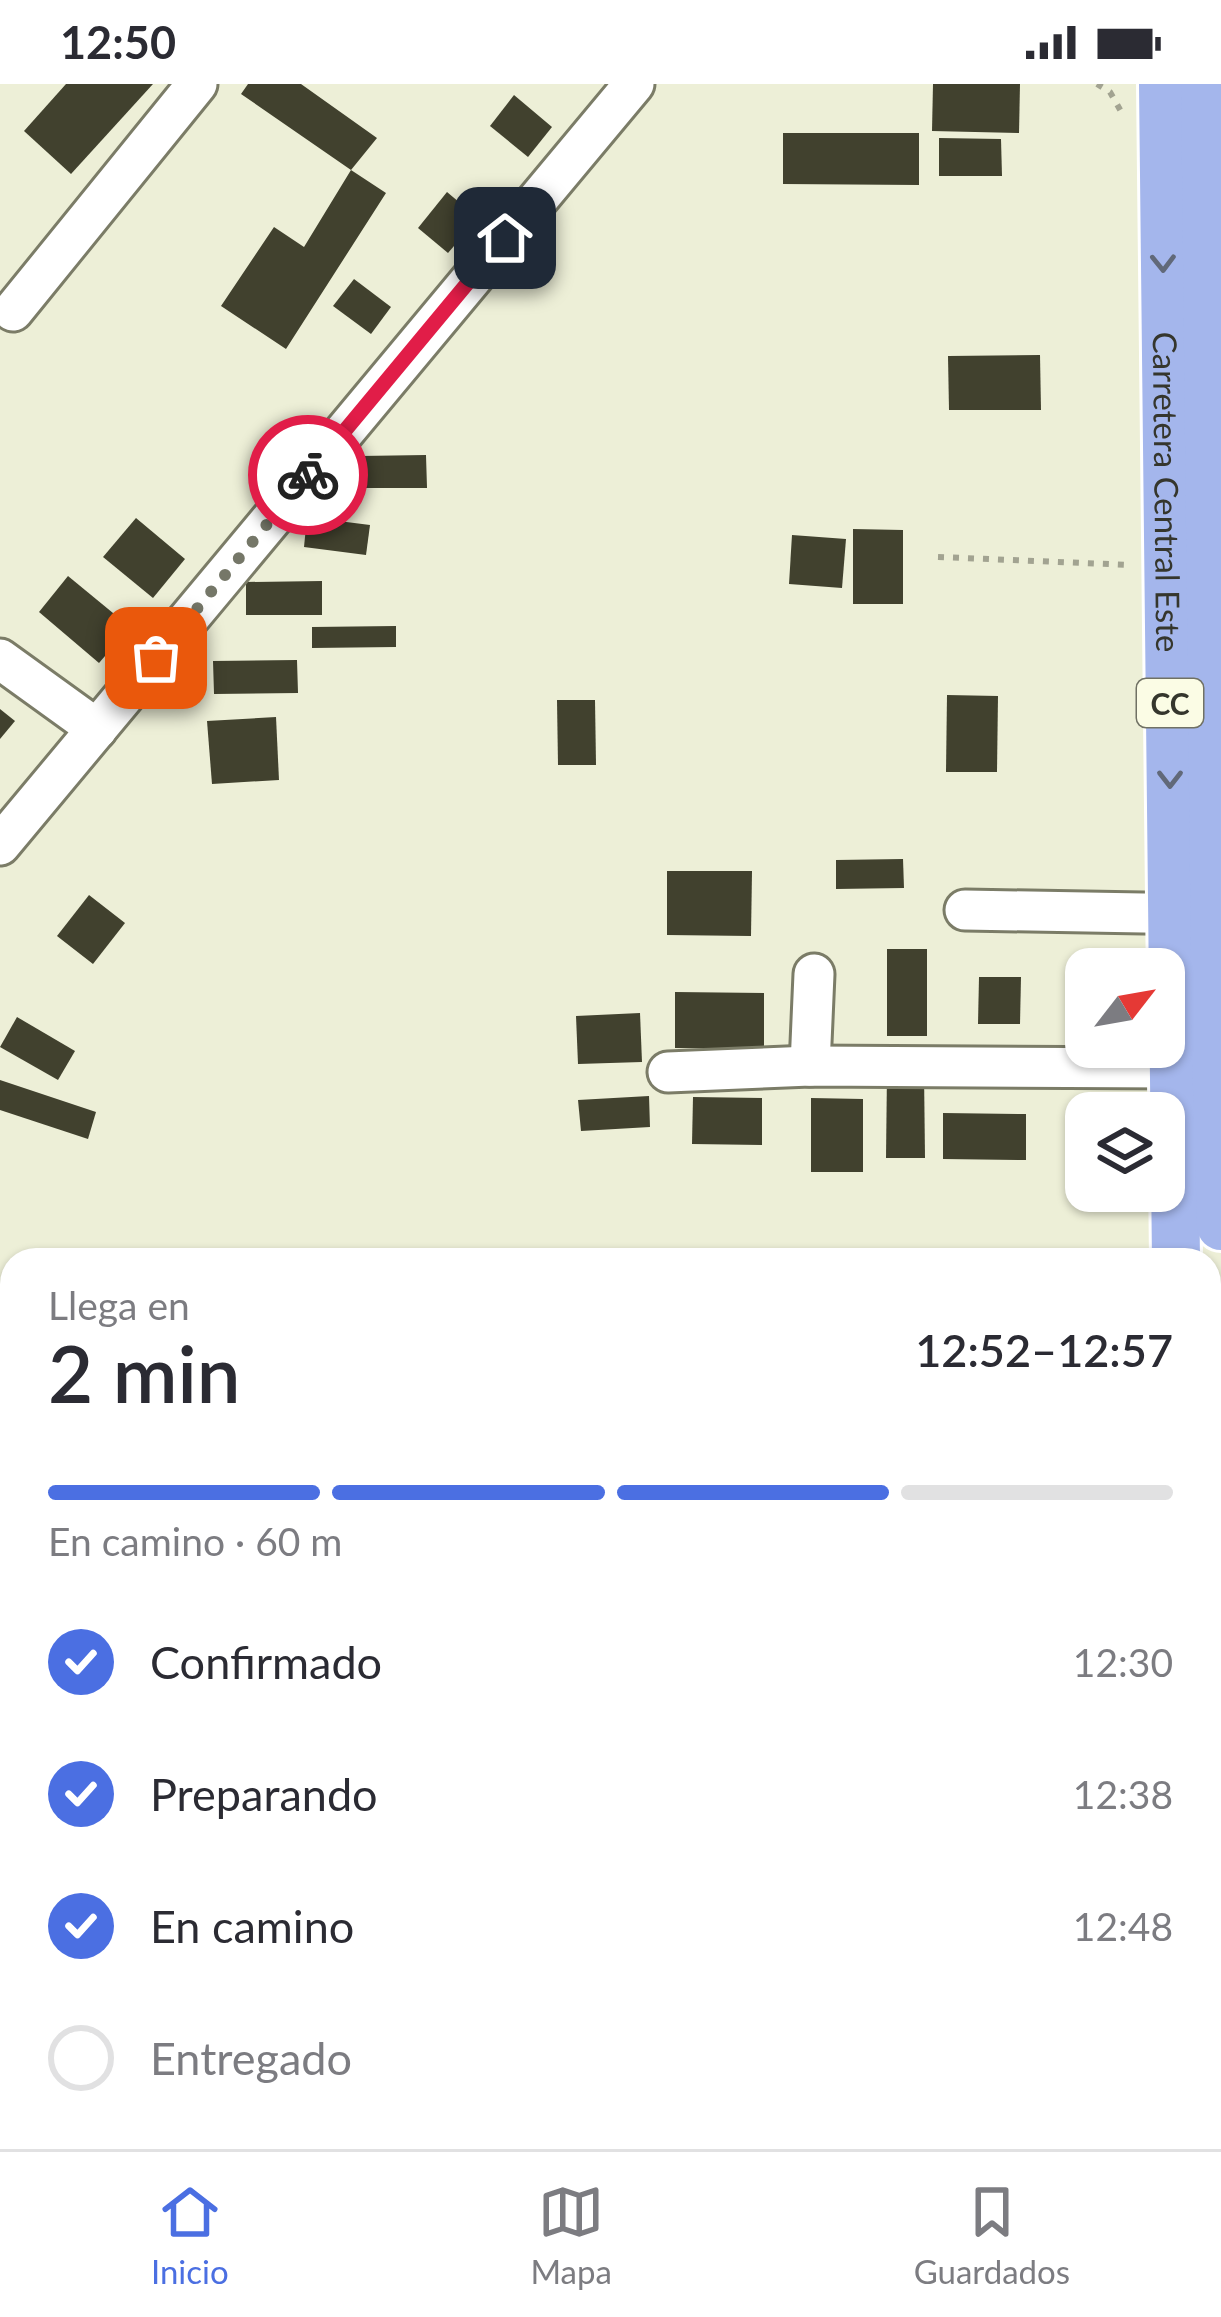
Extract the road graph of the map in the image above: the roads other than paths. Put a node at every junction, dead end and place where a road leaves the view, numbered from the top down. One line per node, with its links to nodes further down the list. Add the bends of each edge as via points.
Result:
1 (197, 84): 7 (street)
2 (634, 84): 10 (street)
3 (1132, 84): 6 (main road)
4 (1163, 84): 6 (main road, Carretera Central Este / CC)
5 (1205, 84): 8 (main road, Carretera Central Este / CC)
6 (1162, 146): 8 (main road, Carretera Central Este / CC, one-way to 8)
7 (13, 311)
8 (1201, 618): 13 (main road, Carretera Central Este / CC)
9 (0, 659): 10 (street)
10 (98, 729): 11 (street)
11 (0, 845)
12 (965, 910): 13 (street)
13 (1194, 914): 15 (main road, Carretera Central Este / CC)
14 (814, 974): 16 (street)
15 (1203, 1060): 16 (street); 18 (main road, Carretera Central Este / CC); 19 (main road, Carretera Central Este / CC)
16 (810, 1066): 17 (street)
17 (668, 1072)
18 (1221, 1226)
19 (1178, 1248)

